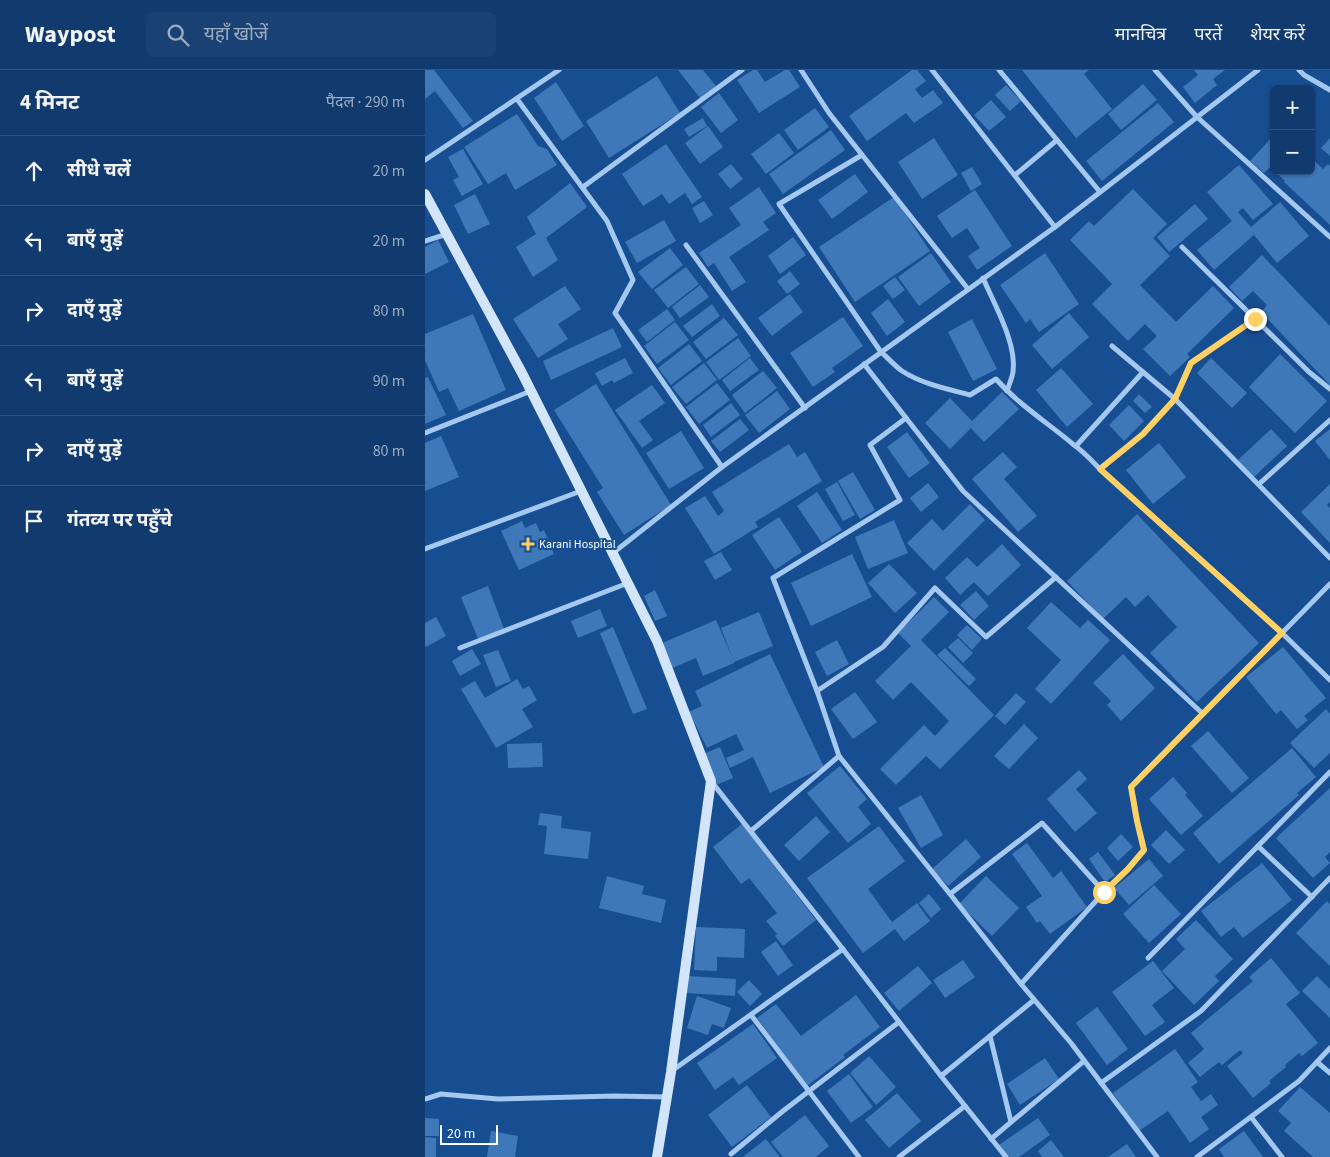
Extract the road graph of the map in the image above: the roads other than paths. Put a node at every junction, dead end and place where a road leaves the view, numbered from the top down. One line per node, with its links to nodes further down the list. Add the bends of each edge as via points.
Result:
1 (559, 70): 10 (street)
2 (742, 70): 16 (street)
3 (801, 70): 13 (street)
4 (932, 70): 15 (street)
5 (999, 70): 12 (street)
6 (1155, 70): 11 (street)
7 (1257, 70): 11 (street)
8 (1299, 70): 9 (street)
9 (1330, 90)
10 (517, 99): 14 (street); 16 (street)
11 (1197, 117): 17 (street); 21 (street)
12 (1057, 140): 15 (street); 17 (street)
13 (862, 155): 26 (street); 29 (street, via 779,204)
14 (425, 160)
15 (1015, 175): 19 (street)
16 (583, 187): 41 (street, via 607,221 633,280 615,313)
17 (1100, 192): 19 (street)
18 (425, 194): 20 (street)
19 (1055, 227): 25 (street)
20 (447, 234): 22 (street); 33 (street)
21 (1330, 237)
22 (425, 241)
23 (686, 245): 36 (street)
24 (1182, 248): 27 (street)
25 (983, 278): 26 (street); 34 (street, via 1013,353 1013,372)
26 (968, 289): 29 (street)
27 (1255, 319): 32 (street); 35 (street, via 1191,363)
28 (1112, 346): 31 (street)
29 (881, 352): 30 (street); 34 (street, via 902,370 936,386 970,395 996,379)
30 (864, 364): 36 (street); 37 (street)
31 (1143, 372): 35 (street); 40 (street)
32 (1330, 389)
33 (531, 391): 39 (street); 44 (street)
34 (1007, 391): 40 (street)
35 (1175, 399): 42 (street, via 1143,434); 43 (street)
36 (805, 408): 41 (street)
37 (906, 418): 48 (street, via 963,491); 54 (street, via 870,446 900,500 773,578)
38 (1330, 420): 43 (street)
39 (425, 433)
40 (1076, 446): 42 (street)
41 (722, 466): 46 (street)
42 (1100, 469): 51 (street)
43 (1259, 484): 47 (street)
44 (581, 491): 45 (street); 46 (street)
45 (425, 549)
46 (613, 552): 49 (street)
47 (1330, 558)
48 (1056, 577): 54 (street, via 986,638 935,588 883,647); 55 (street)
49 (628, 583): 52 (street); 58 (street, via 657,641)
50 (1330, 584): 51 (street)
51 (1282, 633): 53 (street); 55 (street)
52 (460, 648)
53 (1330, 680)
54 (817, 691): 56 (street)
55 (1202, 713): 62 (street, via 1131,787 1144,850)
56 (839, 756): 59 (street); 63 (street)
57 (1330, 772): 60 (street)
58 (711, 781): 59 (street); 75 (street)
59 (751, 831): 65 (street)
60 (1258, 846): 64 (street); 66 (street)
61 (1330, 878): 64 (street)
62 (1104, 892): 63 (street, via 1042,822); 67 (street)
63 (950, 894): 67 (street)
64 (1312, 897): 78 (street, via 1201,1011)
65 (843, 949): 69 (street); 70 (street)
66 (1148, 958)
67 (1021, 984): 68 (street)
68 (1035, 1000): 71 (street); 73 (street)
69 (751, 1015): 75 (street); 79 (street)
70 (899, 1022): 77 (street); 79 (street)
71 (990, 1036): 77 (street); 84 (street)
72 (1330, 1048): 74 (street)
73 (1084, 1060): 78 (street); 84 (street)
74 (1317, 1062): 76 (street); 83 (street, via 1299,1081)
75 (671, 1072): 80 (street)
76 (1330, 1073)
77 (941, 1076): 82 (street)
78 (1101, 1083): 91 (street)
79 (809, 1091): 86 (street); 88 (street)
80 (667, 1097): 81 (street, via 498,1099 441,1094); 87 (street)
81 (425, 1099)
82 (965, 1106): 85 (street); 89 (street)
83 (1251, 1117): 92 (street); 93 (street)
84 (1011, 1122): 85 (street)
85 (991, 1139): 90 (street)
86 (731, 1154)
87 (657, 1157)
88 (859, 1157)
89 (899, 1157)
90 (1006, 1157)
91 (1157, 1157)
92 (1197, 1157)
93 (1282, 1157)

